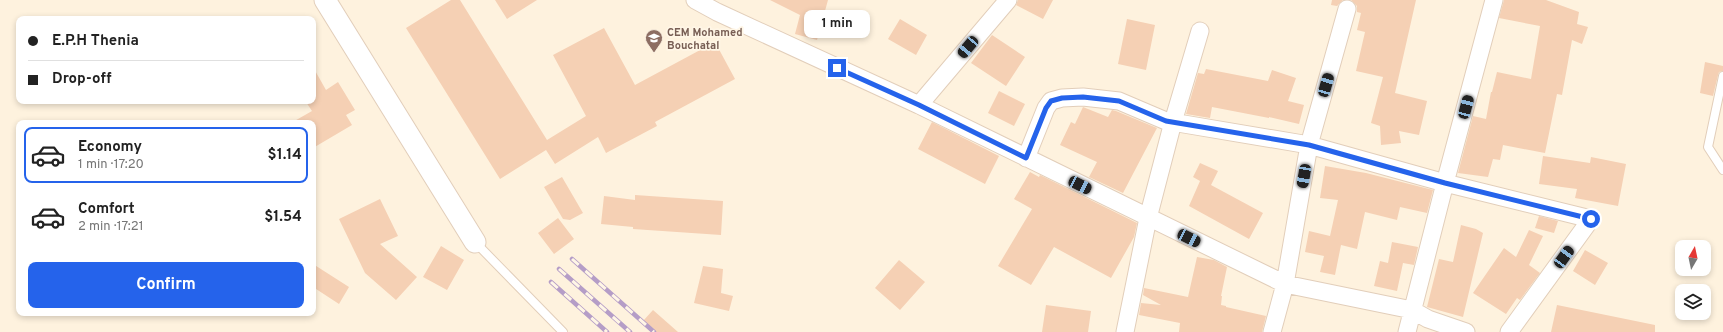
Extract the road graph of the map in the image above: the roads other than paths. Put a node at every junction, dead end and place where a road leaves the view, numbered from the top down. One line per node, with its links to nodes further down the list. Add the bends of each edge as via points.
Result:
1 (324, 0): 16 (street)
2 (695, 0): 5 (street)
3 (1008, 0): 9 (street)
4 (1494, 0): 14 (street)
5 (720, 6): 9 (street)
6 (1348, 9): 11 (street)
7 (1200, 31): 10 (street)
8 (1723, 76): 13 (lane, via 1708,147)
9 (919, 105): 12 (street)
10 (1173, 122): 11 (street); 12 (street, via 1119,101 1083,97 1062,98 1051,101 1046,108); 15 (street)
11 (1309, 145): 14 (street); 17 (street)
12 (1026, 158): 15 (street)
13 (1723, 170)
14 (1445, 183): 18 (street); 24 (street, via 1591,219)
15 (1148, 218): 17 (street); 20 (street)
16 (475, 242): 19 (lane)
17 (1285, 284): 18 (street); 21 (street)
18 (1412, 310): 22 (street); 23 (street, via 1428,319)
19 (563, 332)
20 (1125, 332)
21 (1272, 332)
22 (1407, 332)
23 (1466, 332)
24 (1509, 332)

